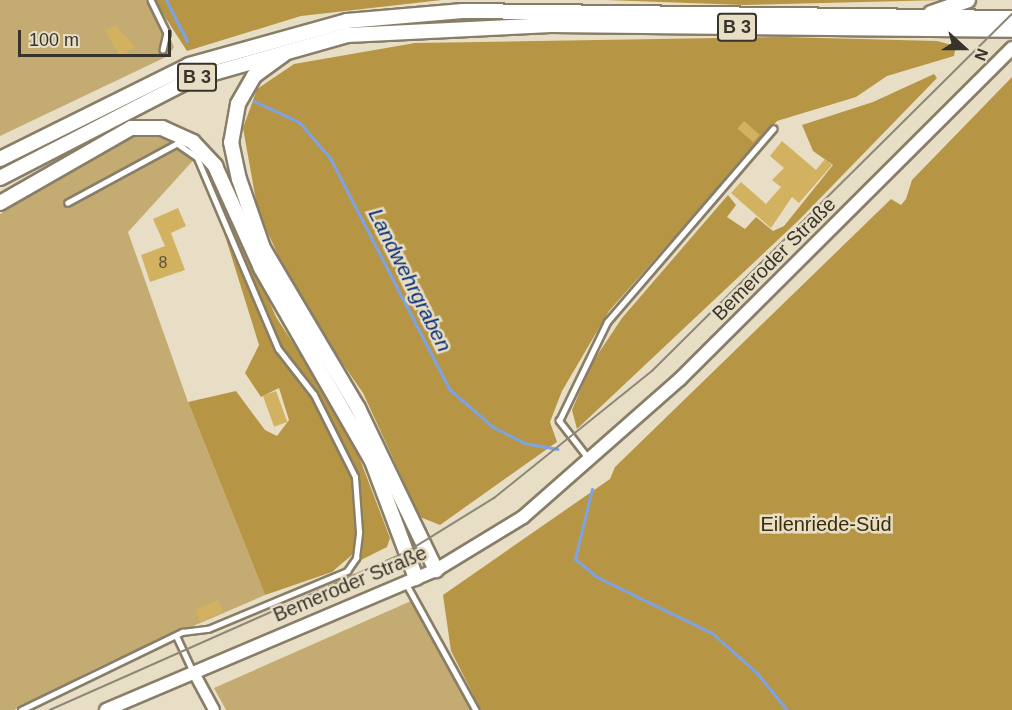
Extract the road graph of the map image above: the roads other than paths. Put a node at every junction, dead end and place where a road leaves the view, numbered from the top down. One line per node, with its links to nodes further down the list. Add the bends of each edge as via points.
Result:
1 (151, 0): 8 (lane, via 166,33)
2 (968, 0): 3 (highway)
3 (922, 17): 4 (highway, B 3); 10 (highway, B 3, via 463,11 347,21 189,65)
4 (1012, 18)
5 (1012, 30): 6 (highway, B 3, via 462,26)
6 (299, 45): 11 (highway, B 3, via 192,79); 15 (highway, via 271,62 243,91 231,142 239,178 263,248 358,408)
7 (1012, 48): 14 (main road, Bemeroder Straße)
8 (163, 50)
9 (773, 129): 14 (lane, via 606,322 574,381 559,421)
10 (0, 159)
11 (0, 178)
12 (0, 203): 16 (highway, via 117,133 162,128 193,142 215,166 261,268 372,461)
13 (68, 203): 17 (lane, via 177,144 197,158 278,349 314,395 355,477 359,532 356,558 347,571)
14 (591, 461): 15 (main road, Bemeroder Straße, via 483,546)
15 (436, 570): 16 (main road, Bemeroder Straße)
16 (411, 580): 18 (main road, Bemeroder Straße); 22 (lane)
17 (177, 637): 18 (lane); 19 (lane)
18 (193, 671): 20 (main road, Bemeroder Straße); 21 (street)
19 (21, 710)
20 (106, 710)
21 (213, 710)
22 (476, 710)

